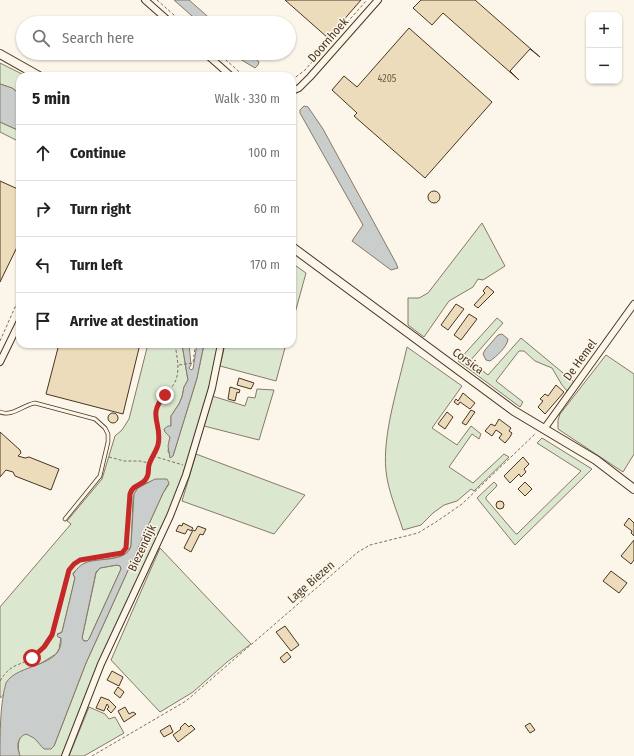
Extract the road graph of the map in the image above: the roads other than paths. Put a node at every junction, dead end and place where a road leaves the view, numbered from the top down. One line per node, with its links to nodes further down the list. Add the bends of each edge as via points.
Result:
1 (145, 0): 3 (street)
2 (378, 0): 8 (street, Doornhoek)
3 (163, 16)
4 (0, 54): 6 (street)
5 (213, 60): 7 (street)
6 (32, 72)
7 (226, 72)
8 (296, 90)
9 (296, 249): 15 (street, Corsica, via 514,411)
10 (634, 304): 15 (street, De Hemel)
11 (16, 330): 13 (street)
12 (220, 348): 18 (street, Biezendijk, via 212,388 186,475 170,516 101,664)
13 (0, 362)
14 (0, 412): 17 (lane, via 10,414 34,403 94,419 105,428 108,442 100,476)
15 (544, 429): 16 (street, Corsica, via 596,460)
16 (634, 489)
17 (65, 519)
18 (65, 756)

